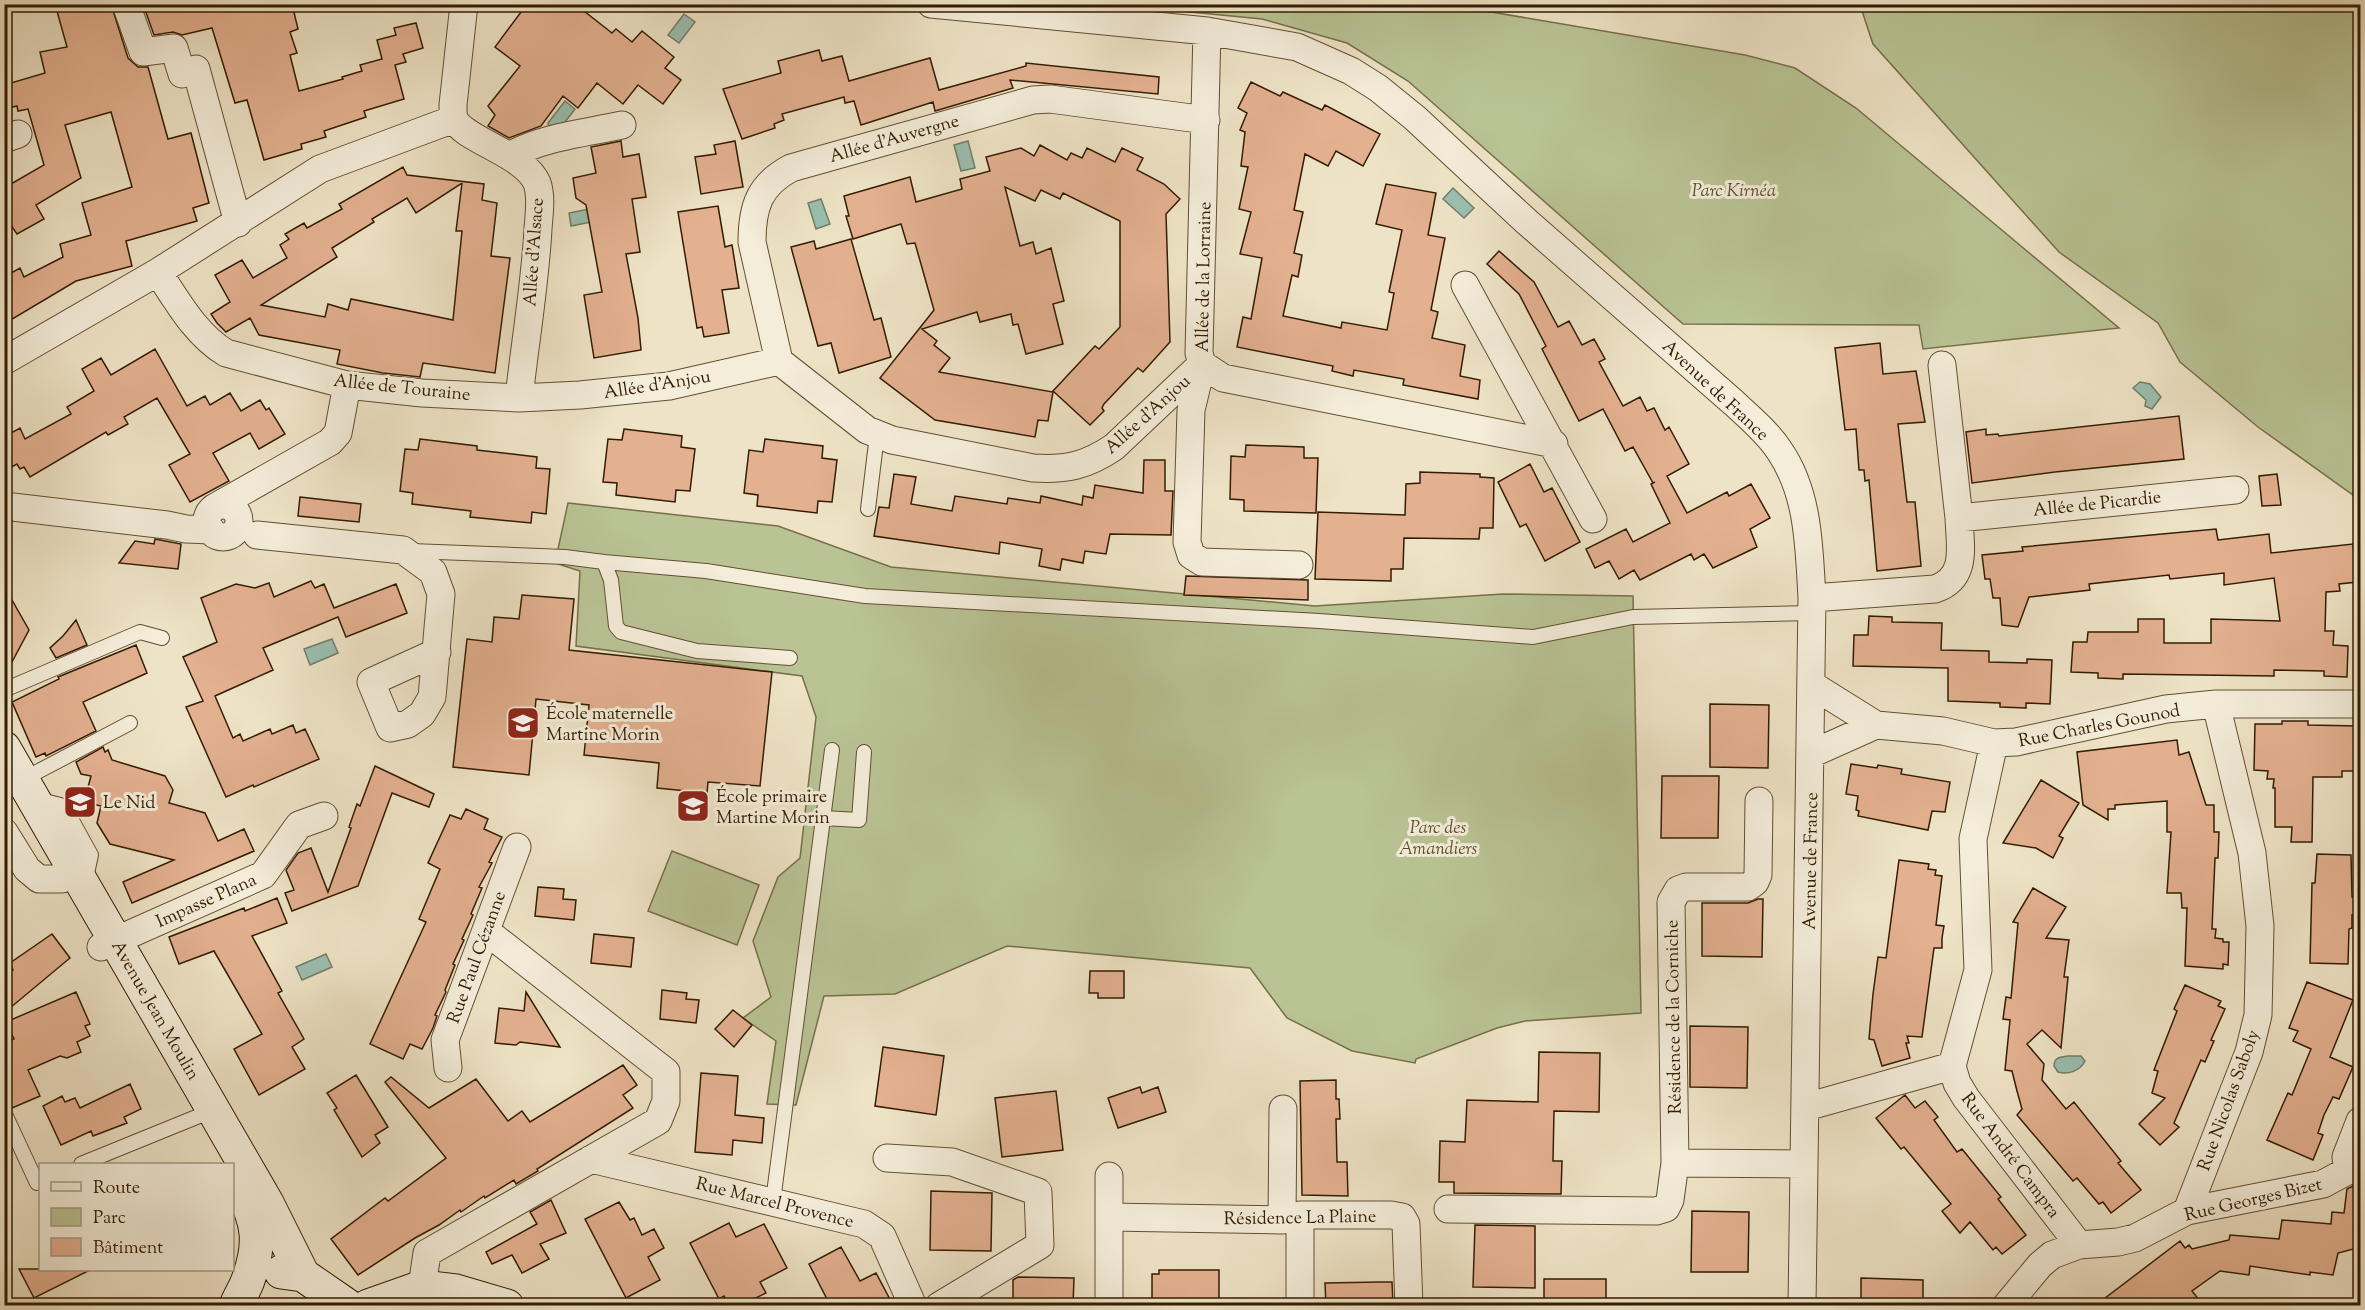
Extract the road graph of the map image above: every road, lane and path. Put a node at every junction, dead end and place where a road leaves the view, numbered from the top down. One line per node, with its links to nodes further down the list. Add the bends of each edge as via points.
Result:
1 (126, 4): 9 (street, via 142,52 174,48 182,74 196,69)
2 (464, 4): 5 (street)
3 (931, 4): 4 (street, Avenue de France)
4 (1207, 31): 6 (street, Allée de la Lorraine); 30 (street, Avenue de France, via 1297,47 1351,70 1378,88 1765,432 1794,475 1809,538)
5 (454, 118): 8 (street, Allée d'Alsace, via 465,130); 9 (street, via 320,169)
6 (1206, 120): 13 (street, Allée d'Auvergne, via 1033,100 813,161 778,175 761,193 752,242); 14 (street, Allée de la Lorraine, via 1198,353)
7 (622, 125): 8 (street, via 523,147)
8 (509, 156): 18 (street, Allée d'Alsace, via 537,183 540,199)
9 (238, 223): 10 (street)
10 (158, 272): 12 (street); 16 (street, Allée de Touraine, via 200,333 226,353)
11 (1465, 285): 20 (street)
12 (4, 361)
13 (779, 361): 17 (street, Allée d'Anjou, via 669,386); 19 (street, Allée d'Anjou)
14 (1202, 364): 19 (street, Allée d'Anjou, via 1114,447 1076,466 1033,468); 20 (street, Allée d'Anjou, via 1223,378); 29 (street, Allée de la Lorraine, via 1191,410 1191,555 1202,562)
15 (1942, 365): 24 (street)
16 (347, 385): 18 (street, Allée de Touraine); 26 (street, via 338,433 330,442 257,484)
17 (580, 395): 18 (street, Allée de Touraine)
18 (519, 398)
19 (877, 435): 23 (lane)
20 (1554, 444): 25 (street)
21 (2235, 490): 24 (street, Allée de Picardie)
22 (4, 506): 26 (street, via 167,525)
23 (868, 509)
24 (1959, 518): 30 (street, via 1960,560 1946,585)
25 (1593, 519)
26 (229, 521): 27 (street)
27 (402, 550): 28 (lane); 32 (street, via 433,572 441,594)
28 (604, 562): 30 (lane, via 706,571 864,596 1308,620 1533,637 1633,617); 33 (lane, via 611,580 616,626 621,632 697,651)
29 (1299, 565)
30 (1812, 605): 34 (street, Avenue de France)
31 (162, 638): 35 (lane, via 140,632)
32 (437, 652)
33 (790, 658)
34 (1812, 685): 39 (street, Rue Charles Gounod); 44 (street, Avenue de France)
35 (4, 690)
36 (2216, 704): 37 (street, Rue Charles Gounod); 40 (street, Rue Charles Gounod, via 2144,712 2016,742); 72 (street, Rue Nicolas Saboly, via 2252,853 2260,926 2258,1015 2248,1052)
37 (2361, 704)
38 (130, 723): 45 (lane, via 38,772)
39 (1876, 725): 40 (street, Rue Charles Gounod, via 1943,731); 44 (street, Rue Charles Gounod)
40 (1994, 743): 53 (street, via 1973,839 1978,970)
41 (4, 748): 45 (street, Avenue Jean Moulin)
42 (832, 750): 48 (lane)
43 (864, 752): 48 (lane, via 859,820)
44 (1811, 754): 55 (street, Avenue de France)
45 (16, 798): 50 (street, Avenue Jean Moulin); 50 (street, Avenue Jean Moulin, via 27,869 39,879)
46 (1759, 801): 64 (street, Résidence de la Corniche, via 1755,882 1748,887 1686,887 1678,890 1671,902)
47 (324, 816): 52 (street, Impasse Plana, via 299,825 262,875)
48 (823, 818): 70 (lane)
49 (517, 847): 51 (street, Rue Paul Cézanne)
50 (73, 883): 52 (street, Avenue Jean Moulin)
51 (486, 931): 54 (street, Rue Paul Cézanne, via 445,1040); 61 (street, via 666,1072 666,1101 658,1121)
52 (108, 944): 58 (street, Avenue Jean Moulin); 76 (street, Avenue Jean Moulin, via 267,1203)
53 (1952, 1066): 55 (street); 75 (street, Rue André Campra, via 1966,1098)
54 (448, 1068)
55 (1806, 1107): 65 (street, Avenue de France)
56 (1283, 1109): 74 (street)
57 (4, 1112): 69 (lane)
58 (200, 1116): 62 (lane); 63 (street, Avenue Jean Moulin)
59 (2361, 1121): 66 (street, Rue Georges Bizet, via 2346,1157)
60 (887, 1158): 83 (street, via 952,1162 1038,1192 1040,1245)
61 (591, 1159): 70 (street, Rue Marcel Provence); 77 (street, via 428,1253)
62 (83, 1163)
63 (225, 1163)
64 (1675, 1163): 65 (street); 71 (street, Résidence de la Corniche, via 1670,1200 1666,1208 1656,1212)
65 (1804, 1164): 87 (street, Avenue de France)
66 (2354, 1168): 72 (street, Rue Georges Bizet, via 2323,1184)
67 (1109, 1176): 73 (street)
68 (234, 1180): 78 (street, via 252,1211 257,1231)
69 (39, 1182)
70 (773, 1201): 82 (street, Rue Marcel Provence, via 864,1224 882,1236)
71 (1448, 1209)
72 (2187, 1211): 75 (street, Rue Georges Bizet, via 2135,1238)
73 (1109, 1217): 74 (street, Résidence La Plaine); 84 (street)
74 (1291, 1218): 85 (street); 86 (street, Résidence La Plaine, via 1402,1217 1406,1224)
75 (2079, 1245): 88 (street, Rue Georges Bizet, via 2040,1264)
76 (303, 1275): 78 (street, via 272,1270); 79 (street)
77 (426, 1296): 80 (street); 81 (street, via 456,1291)
78 (239, 1299)
79 (348, 1305)
80 (368, 1305)
81 (499, 1305)
82 (913, 1305)
83 (939, 1305)
84 (1109, 1305)
85 (1300, 1305)
86 (1409, 1305)
87 (1802, 1305)
88 (2006, 1305)

